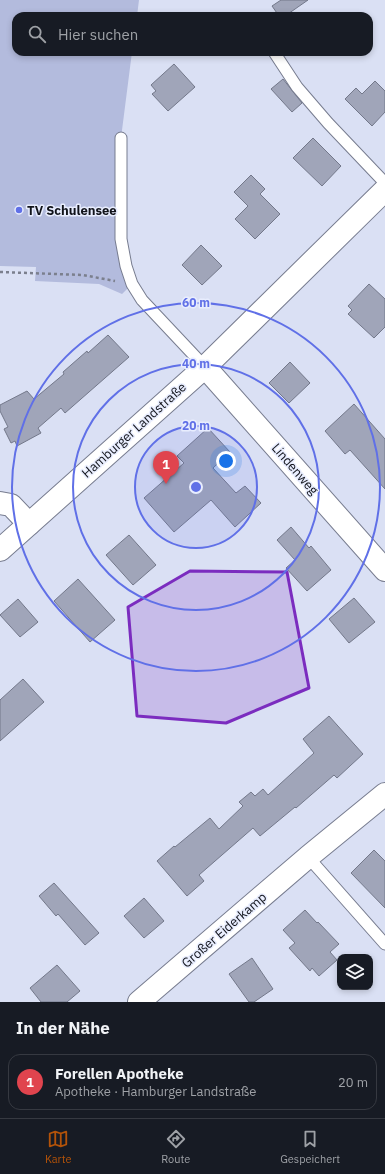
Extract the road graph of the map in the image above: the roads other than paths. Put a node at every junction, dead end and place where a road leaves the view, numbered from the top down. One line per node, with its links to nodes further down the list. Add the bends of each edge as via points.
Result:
1 (277, 56): 3 (lane, via 297,88)
2 (121, 138): 5 (lane, via 121,239 132,284 142,300)
3 (385, 182)
4 (385, 190): 5 (street, Hamburger Landstraße)
5 (205, 367): 7 (street, Hamburger Landstraße); 9 (street, Lindenweg)
6 (0, 502): 7 (street, via 11,505)
7 (29, 524): 8 (street, Hamburger Landstraße)
8 (0, 550)
9 (385, 570)
10 (385, 794): 11 (street, Großer Eiderkamp)
11 (308, 857): 12 (lane); 13 (street, Großer Eiderkamp)
12 (385, 944)
13 (139, 1002)

